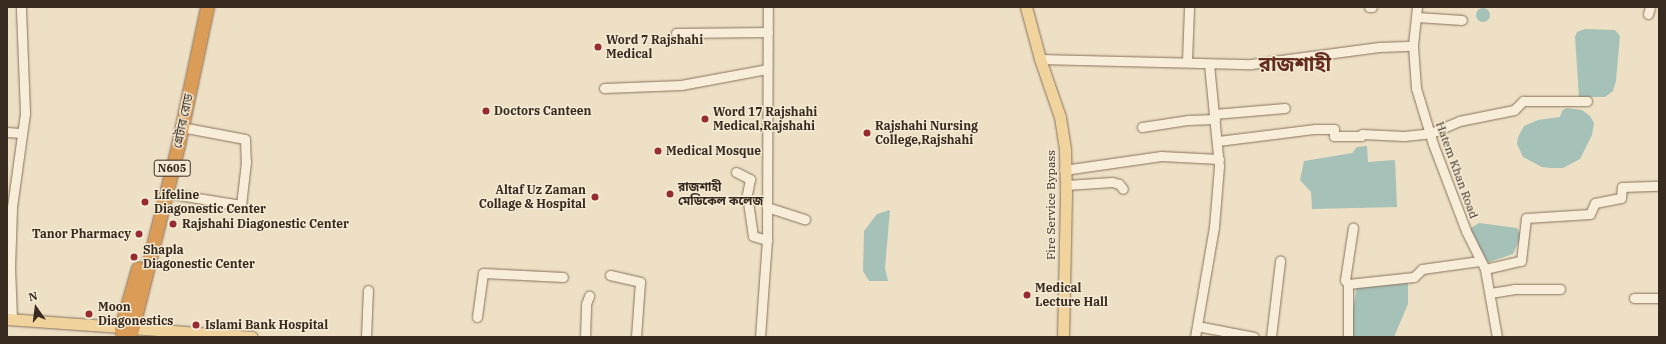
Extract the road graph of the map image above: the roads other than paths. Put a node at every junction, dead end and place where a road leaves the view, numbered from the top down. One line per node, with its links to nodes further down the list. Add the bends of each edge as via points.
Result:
1 (21, 7): 25 (street, via 25,113)
2 (201, 7): 12 (highway, গ্রেটার রোড / N605)
3 (207, 7): 12 (highway, গ্রেটার রোড / N605)
4 (768, 7): 11 (street)
5 (1026, 7): 14 (main road, Fire Service Bypass)
6 (1189, 7): 15 (street)
7 (1417, 7): 8 (street, Hatem Khan Road)
8 (1417, 17): 9 (street); 13 (street, Hatem Khan Road)
9 (1462, 20)
10 (676, 32): 11 (street)
11 (768, 32): 17 (street)
12 (198, 33): 23 (highway, গ্রেটার রোড / N605); 31 (highway, গ্রেটার রোড / N605)
13 (1413, 46): 16 (street, via 1372,48 1251,64); 26 (street, Hatem Khan Road, via 1416,88)
14 (1040, 59): 15 (street, via 1122,62); 29 (main road, Fire Service Bypass, via 1060,117)
15 (1187, 60): 16 (street)
16 (1209, 64): 21 (street)
17 (767, 69): 18 (street, via 681,86); 36 (street)
18 (604, 88)
19 (1587, 101): 26 (street, via 1523,101 1514,110 1459,121)
20 (1285, 108): 21 (street)
21 (1214, 116): 22 (street); 27 (street)
22 (1142, 127)
23 (182, 128): 31 (highway, গ্রেটার রোড / N605); 35 (street, via 245,140 246,162 241,205)
24 (7, 132): 25 (street)
25 (20, 133): 53 (street, via 11,230)
26 (1431, 133): 27 (street, via 1404,136 1334,136 1334,129 1315,128); 41 (street, Hatem Khan Road)
27 (1218, 141): 28 (street)
28 (1219, 159): 29 (street, via 1161,156); 54 (street, via 1214,227)
29 (1064, 170): 32 (main road, Fire Service Bypass)
30 (736, 172): 39 (street, via 750,179 747,195 753,236)
31 (167, 178): 35 (highway, গ্রেটার রোড / N605); 55 (highway, গ্রেটার রোড / N605)
32 (1066, 185): 34 (street, via 1112,182 1119,184); 62 (main road, Fire Service Bypass)
33 (1659, 186): 42 (street, via 1622,188 1621,198 1595,203 1590,214 1526,218 1521,261)
34 (1123, 189)
35 (166, 193): 55 (highway, গ্রেটার রোড / N605)
36 (767, 207): 37 (street); 39 (street)
37 (805, 219)
38 (1353, 228): 45 (street, via 1345,280)
39 (767, 240): 61 (street)
40 (1280, 261): 65 (street)
41 (1479, 261): 42 (street, Hatem Khan Road); 45 (street, via 1422,269 1414,277)
42 (1485, 269): 48 (street, Hatem Khan Road)
43 (610, 275): 60 (street, via 640,282)
44 (563, 277): 52 (street, via 483,273)
45 (1348, 284): 66 (street)
46 (1560, 289): 48 (street, via 1514,289)
47 (368, 290): 58 (street)
48 (1490, 293): 67 (street, Hatem Khan Road)
49 (589, 296): 59 (street, via 586,304)
50 (1634, 298): 51 (street)
51 (1659, 298)
52 (477, 316)
53 (9, 319): 55 (main road)
54 (1197, 326): 63 (street); 64 (street)
55 (127, 330): 56 (main road); 57 (main road)
56 (204, 337)
57 (252, 337)
58 (366, 337)
59 (585, 337)
60 (636, 337)
61 (760, 337)
62 (1063, 337)
63 (1195, 337)
64 (1254, 337)
65 (1271, 337)
66 (1348, 337)
67 (1497, 337)

